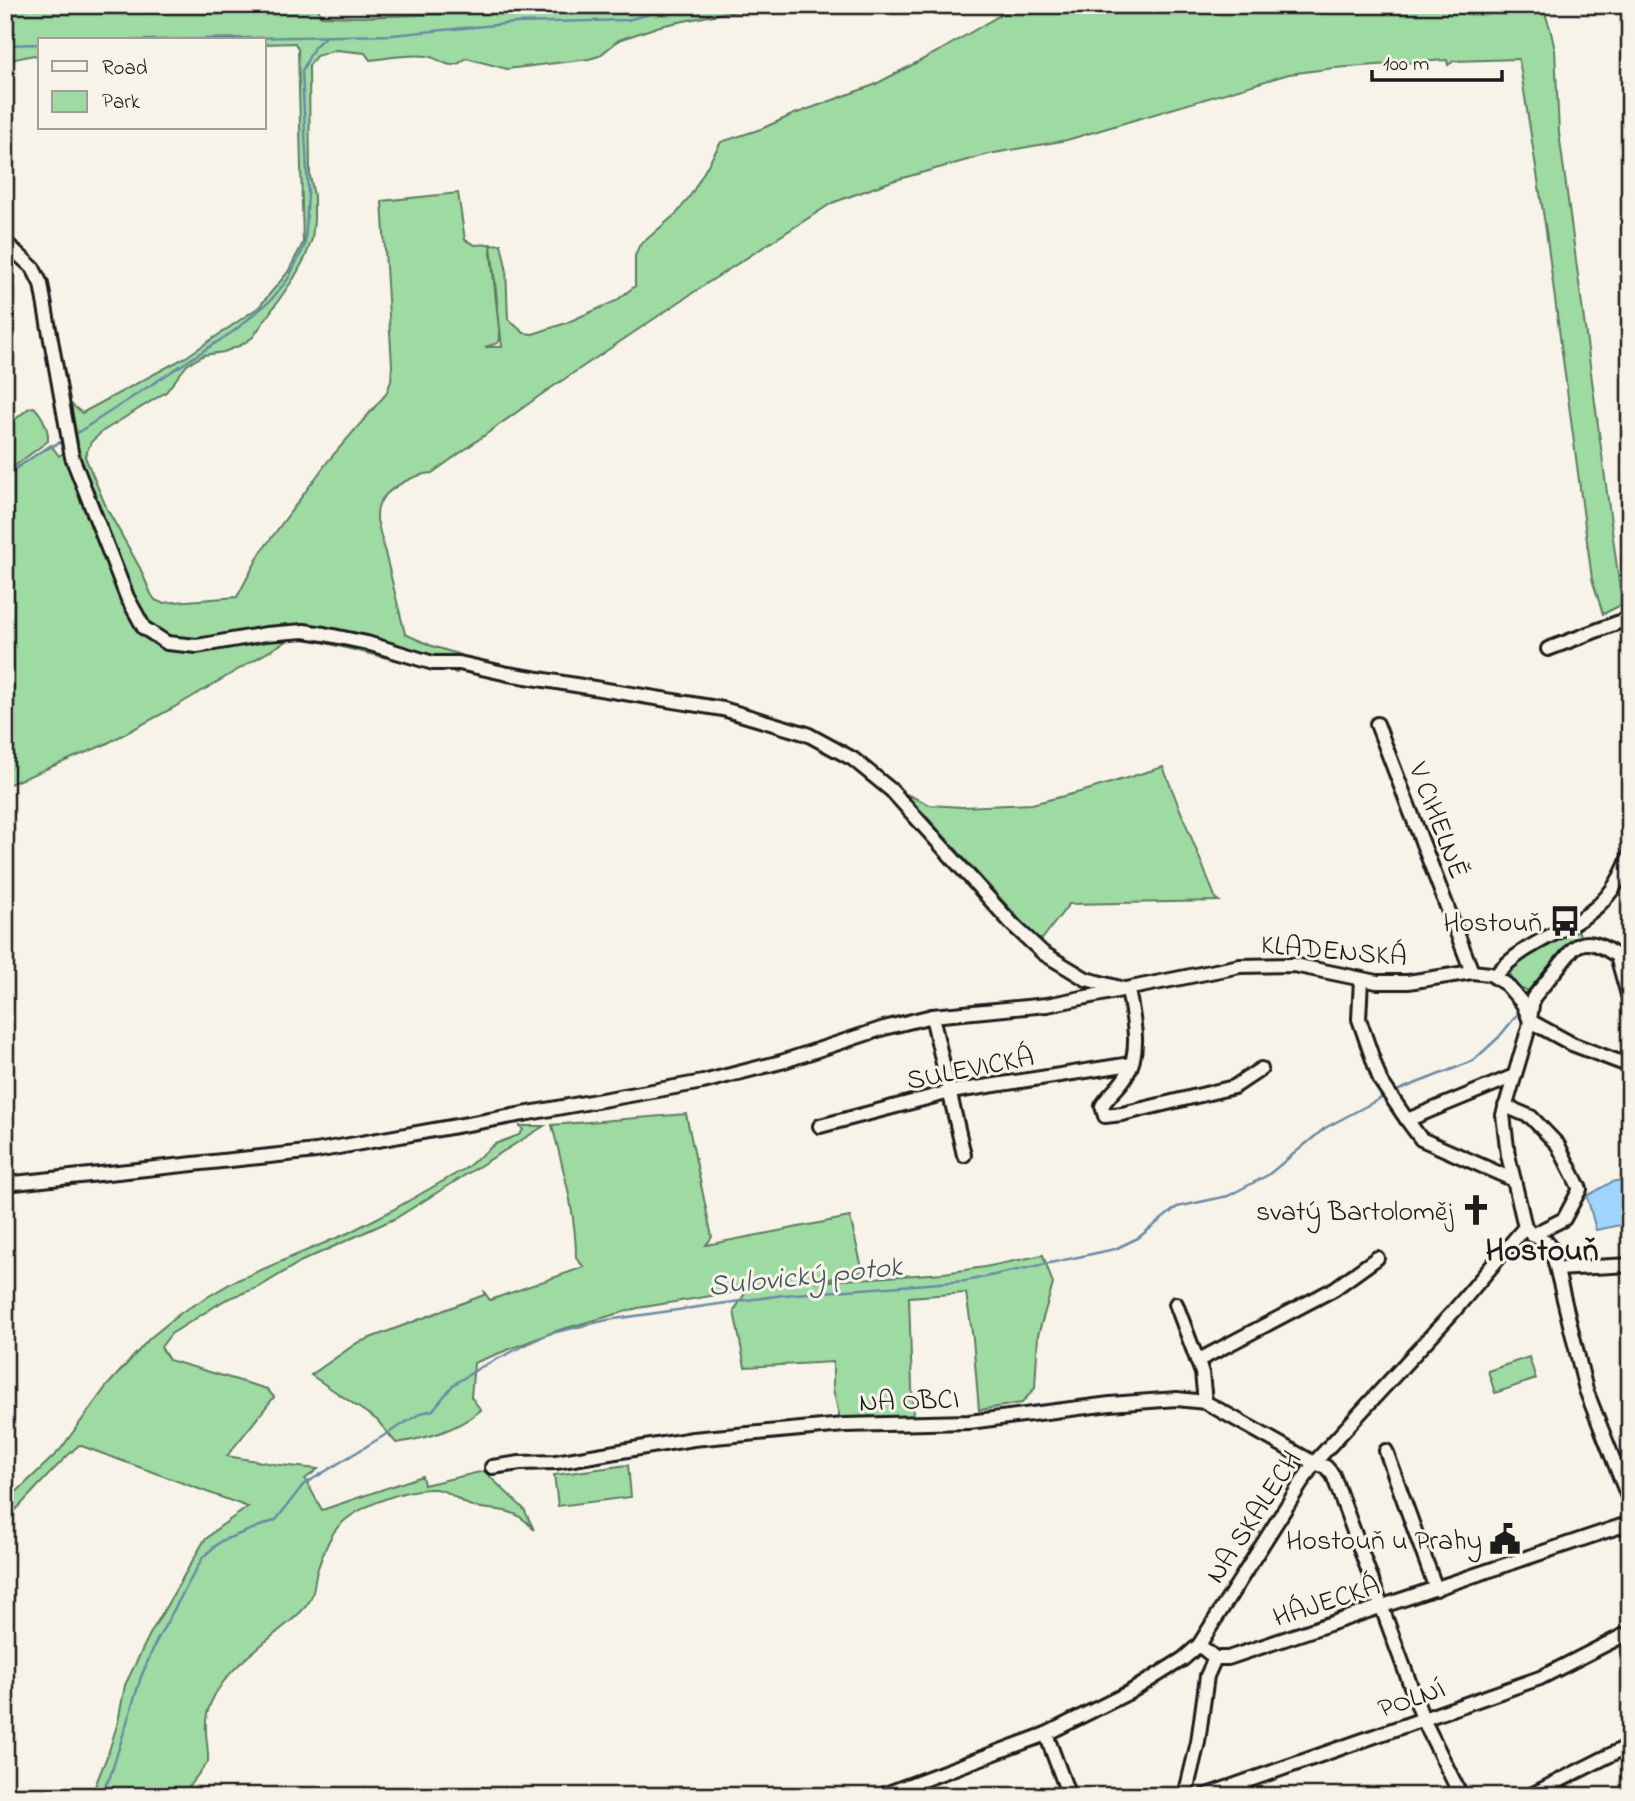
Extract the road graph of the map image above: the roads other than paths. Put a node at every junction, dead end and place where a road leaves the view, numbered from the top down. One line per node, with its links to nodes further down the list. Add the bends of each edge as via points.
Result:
1 (5, 242): 9 (street, KLADENSKÁ, via 33,268 41,284 72,457 127,597 144,628 167,643 197,646 266,634 324,634 433,663 459,663 723,709 807,734 853,759 891,790 1043,953 1087,979)
2 (1630, 621): 3 (street)
3 (1548, 649)
4 (1377, 724): 6 (street, V CIHELNĚ)
5 (1630, 854): 7 (street, via 1622,875 1594,911)
6 (1472, 972): 7 (street, KLADENSKÁ); 8 (street, KLADENSKÁ, via 1408,982)
7 (1495, 976): 12 (street, via 1523,1004)
8 (1361, 979): 9 (street, KLADENSKÁ, via 1294,965 1240,966); 19 (street, via 1359,1020 1380,1080)
9 (1128, 990): 11 (street, KLADENSKÁ, via 1047,1005); 13 (street, via 1134,1031)
10 (1630, 1002): 12 (street, via 1617,956 1606,948 1583,943 1533,998)
11 (932, 1016): 17 (street); 23 (street, KLADENSKÁ, via 703,1082 316,1151)
12 (1530, 1020): 14 (street, via 1572,1044); 16 (street)
13 (1131, 1064): 15 (street, via 1102,1106 1105,1116 1234,1087); 17 (street, SULEVICKÁ)
14 (1630, 1066)
15 (1261, 1069)
16 (1514, 1076): 18 (street); 19 (street)
17 (950, 1092): 20 (street, SULEVICKÁ); 21 (street)
18 (1505, 1106): 22 (street, via 1503,1125); 24 (street, via 1531,1117 1558,1145 1580,1189 1564,1219)
19 (1407, 1120): 22 (street, via 1421,1139)
20 (820, 1126)
21 (964, 1155)
22 (1514, 1180): 24 (street)
23 (5, 1184)
24 (1528, 1231): 27 (street, via 1548,1243); 32 (street, NA SKALECH)
25 (1377, 1258): 29 (street, via 1334,1289)
26 (1630, 1265): 27 (street)
27 (1557, 1269): 34 (street, via 1586,1390)
28 (1176, 1304): 29 (street)
29 (1197, 1361): 30 (street)
30 (1205, 1402): 32 (street, NA OBCI); 33 (street, NA OBCI, via 1163,1400 969,1422 787,1430)
31 (1386, 1451): 36 (street)
32 (1314, 1463): 37 (street, NA OBCI, via 1334,1475); 39 (street, NA SKALECH)
33 (492, 1467)
34 (1630, 1502)
35 (1630, 1522): 36 (street, HÁJECKÁ)
36 (1436, 1589): 37 (street, HÁJECKÁ)
37 (1382, 1608): 40 (street, HÁJECKÁ, via 1228,1658); 41 (street, NA OBCI)
38 (1630, 1632): 41 (street, POLNÍ, via 1540,1678)
39 (1199, 1645): 40 (street); 42 (street, NA SKALECH, via 1130,1692)
40 (1215, 1658): 46 (street, via 1207,1676)
41 (1423, 1719): 47 (street, POLNÍ); 48 (street, NA OBCI)
42 (1046, 1734): 44 (street, NA SKALECH); 45 (street)
43 (1630, 1745): 49 (street)
44 (880, 1796)
45 (1069, 1796)
46 (1185, 1796)
47 (1204, 1796)
48 (1461, 1796)
49 (1529, 1796)

